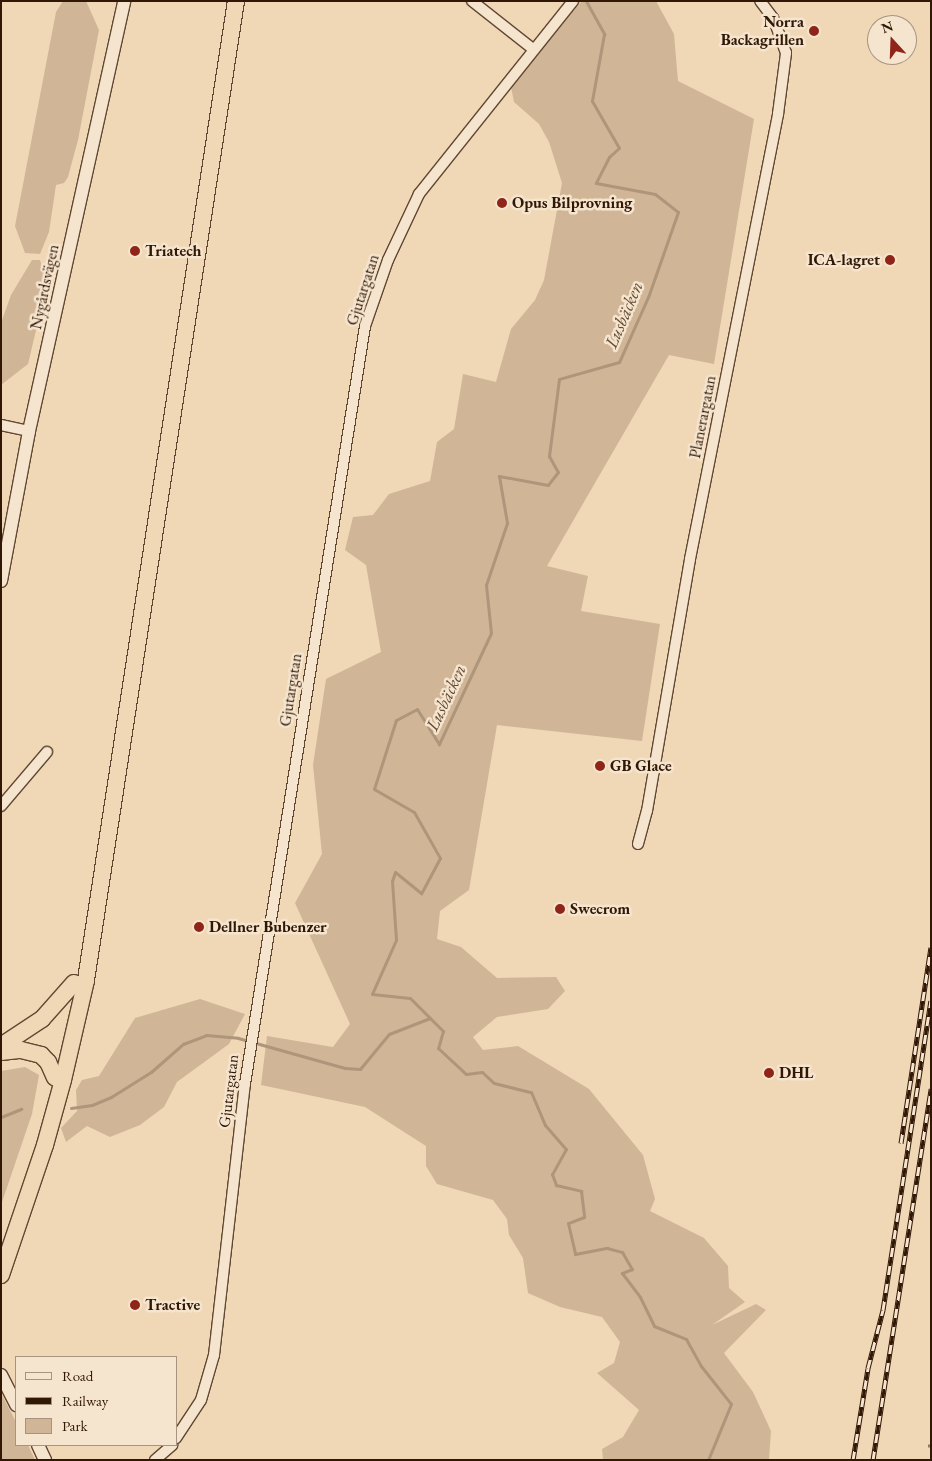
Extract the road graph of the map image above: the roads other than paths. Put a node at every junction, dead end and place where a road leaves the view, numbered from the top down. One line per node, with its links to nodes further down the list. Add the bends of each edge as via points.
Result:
1 (124, 1): 9 (street, Nygårdsvägen)
2 (226, 1): 14 (highway)
3 (236, 1): 19 (highway, via 86,980 45,1145)
4 (472, 1): 7 (street)
5 (573, 1): 7 (street, Gjutargatan)
6 (760, 1): 13 (street, Planerargatan, via 773,18 786,53 778,114 690,559 647,811)
7 (533, 50): 22 (street, Gjutargatan, via 419,194 388,260 365,326 244,1084 214,1355 201,1400)
8 (1, 425): 9 (street)
9 (29, 432): 10 (street, Nygårdsvägen)
10 (1, 581)
11 (47, 752): 12 (street)
12 (1, 806)
13 (638, 844)
14 (74, 983): 15 (highway, via 42,1019); 17 (highway)
15 (1, 1046)
16 (1, 1052): 17 (highway, via 21,1050 41,1055)
17 (55, 1078): 18 (highway)
18 (1, 1255)
19 (1, 1275)
20 (1, 1375): 21 (street)
21 (15, 1403)
22 (178, 1435)
23 (39, 1446): 25 (street)
24 (171, 1446): 26 (street)
25 (46, 1460)
26 (155, 1460)

